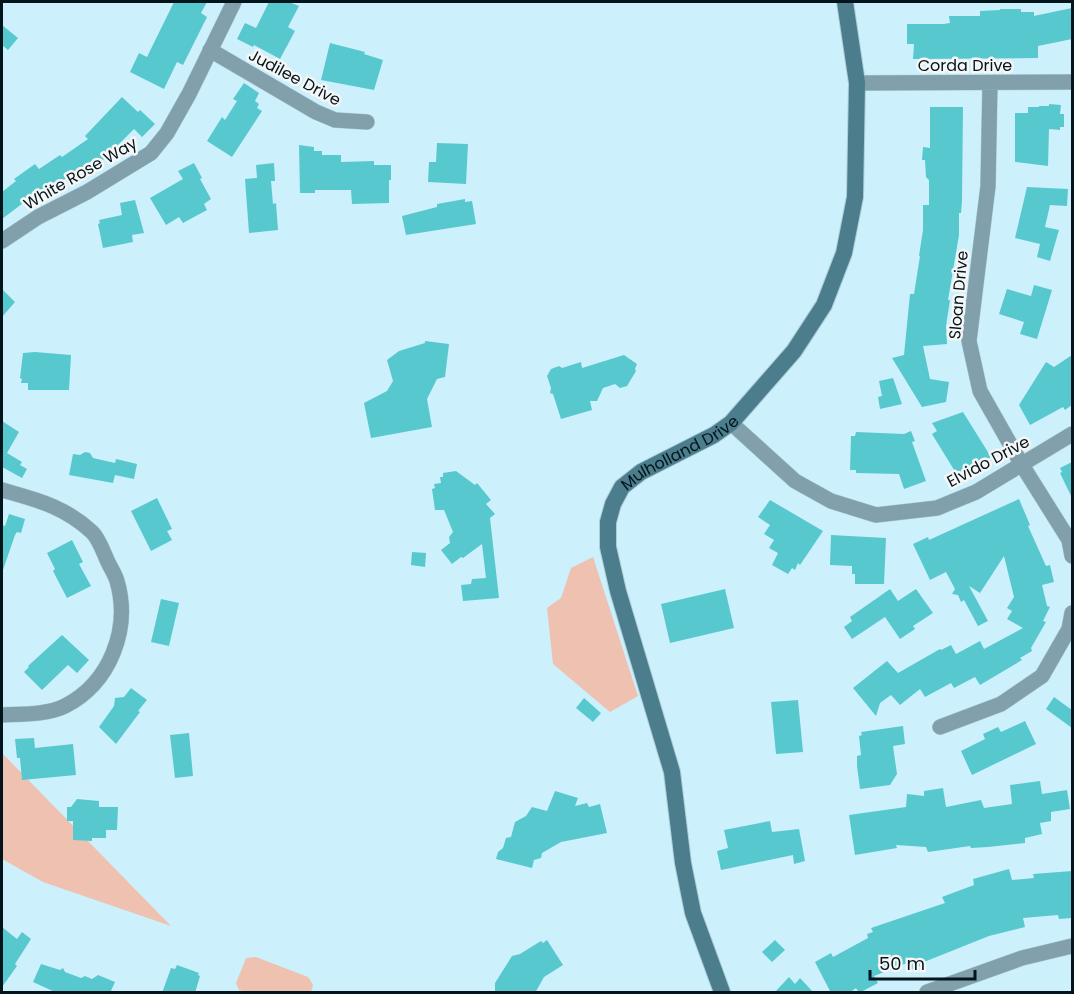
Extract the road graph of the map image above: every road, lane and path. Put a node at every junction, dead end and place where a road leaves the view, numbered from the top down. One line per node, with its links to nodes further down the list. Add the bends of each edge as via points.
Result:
1 (234, 2): 3 (street, White Rose Way)
2 (845, 2): 5 (main road, Mulholland Drive)
3 (210, 50): 7 (street, Judilee Drive, via 316,112 335,120); 8 (street, White Rose Way, via 167,133 151,153)
4 (1072, 82): 6 (street, Corda Drive)
5 (857, 83): 6 (street, Corda Drive); 9 (main road, Mulholland Drive, via 855,197 844,253 824,305 794,351)
6 (990, 83): 11 (street, Sloan Drive, via 988,186 969,340 980,392)
7 (367, 122)
8 (2, 241)
9 (731, 423): 11 (street, Elvido Drive, via 795,481 831,501 876,515 937,508 976,492); 19 (main road, Mulholland Drive, via 641,472 622,487 608,522 608,547 618,591 672,772 693,913)
10 (1072, 434): 11 (street, Elvido Drive)
11 (1022, 465): 13 (street, Sloan Drive, via 1069,540)
12 (2, 490): 15 (street, via 58,507 94,534 117,579 122,605 121,631 105,670 86,692 56,709)
13 (1072, 556)
14 (1072, 613): 16 (street, via 1069,629 1042,676 1001,704)
15 (2, 715)
16 (940, 727)
17 (1072, 946): 18 (street, via 1022,957)
18 (947, 989): 20 (street)
19 (722, 993)
20 (927, 993)

